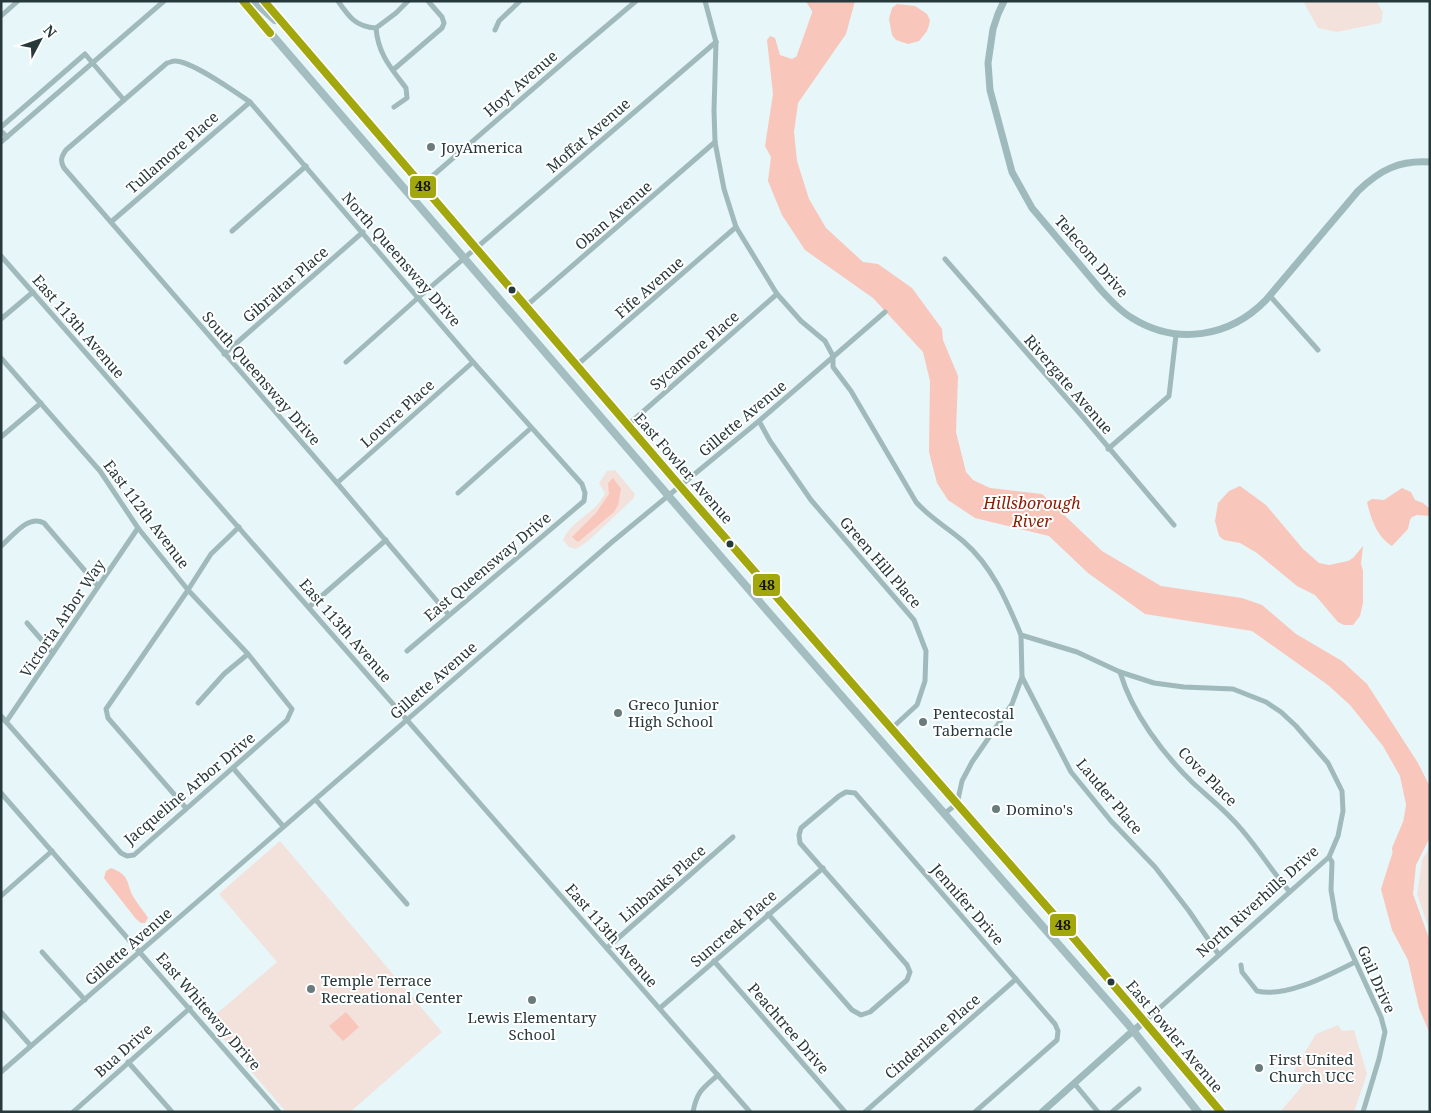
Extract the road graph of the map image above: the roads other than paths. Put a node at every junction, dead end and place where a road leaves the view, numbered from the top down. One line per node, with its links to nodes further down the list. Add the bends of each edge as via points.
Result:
1 (18, 1): 13 (street)
2 (164, 1): 18 (street)
3 (242, 1): 36 (main road, East Fowler Avenue)
4 (254, 1): 17 (main road)
5 (264, 1): 17 (main road, East Fowler Avenue)
6 (338, 1): 14 (street, via 360,26)
7 (408, 1): 14 (street)
8 (428, 1): 19 (street, via 442,17 442,28)
9 (520, 1): 15 (street, via 499,21)
10 (636, 1): 29 (street, Hoyt Avenue)
11 (705, 1): 16 (street)
12 (1004, 1): 45 (street, Telecom Drive, via 989,48 988,74 1018,185 1032,208 1112,302 1130,318)
13 (1, 16)
14 (376, 28): 19 (street, via 381,53)
15 (495, 30)
16 (716, 42): 26 (street); 34 (street, Moffat Avenue)
17 (304, 47): 29 (main road, East Fowler Avenue)
18 (92, 62): 20 (street); 23 (street, via 85,54); 24 (street)
19 (393, 70): 22 (street, via 408,93 407,98)
20 (124, 100): 21 (street, North Queensway Drive, via 174,60 184,62); 30 (street, South Queensway Drive, via 66,150 61,162)
21 (250, 102): 28 (street, North Queensway Drive); 30 (street, Tullamore Place)
22 (394, 108)
23 (1, 129): 24 (street)
24 (7, 137): 25 (street)
25 (1, 142)
26 (716, 142): 31 (street, via 724,189); 42 (street, Oban Avenue)
27 (1430, 162): 40 (street, Telecom Drive, via 1401,164 1373,177)
28 (306, 166): 32 (street); 33 (street, North Queensway Drive)
29 (422, 186): 34 (main road, East Fowler Avenue)
30 (112, 222): 47 (street, South Queensway Drive)
31 (736, 227): 39 (street); 52 (street, Fife Avenue)
32 (232, 231)
33 (363, 232): 41 (street, North Queensway Drive); 47 (street, Gibraltar Place)
34 (476, 248): 36 (street, Moffat Avenue); 42 (main road, East Fowler Avenue)
35 (1, 256): 38 (street, East 113th Avenue)
36 (464, 258): 41 (street, Moffat Avenue); 62 (main road, East Fowler Avenue)
37 (945, 259): 58 (street, Rivergate Avenue)
38 (33, 292): 44 (street); 65 (street, East 113th Avenue)
39 (776, 294): 48 (street, via 801,321 825,340); 55 (street, Sycamore Place)
40 (1270, 296): 45 (street, Telecom Drive, via 1250,316 1231,325 1208,333); 46 (street)
41 (418, 297): 50 (street, Moffat Avenue); 51 (street, North Queensway Drive)
42 (526, 306): 52 (main road, East Fowler Avenue)
43 (885, 312): 48 (street, Gillette Avenue)
44 (1, 319)
45 (1176, 335): 58 (street, via 1169,396)
46 (1318, 350)
47 (224, 354): 59 (street, South Queensway Drive)
48 (833, 356): 54 (street, Gillette Avenue); 74 (street, via 833,367 851,391 916,502 965,542 985,566 1004,593)
49 (1, 358): 53 (street, East 112th Avenue)
50 (346, 362)
51 (473, 362): 56 (street, North Queensway Drive); 59 (street, Louvre Place)
52 (577, 365): 55 (main road, East Fowler Avenue)
53 (41, 403): 57 (street); 66 (street, East 112th Avenue, via 100,471)
54 (759, 421): 60 (street, Gillette Avenue); 85 (street, Green Hill Place, via 811,500 914,620 926,651 925,681 917,705)
55 (629, 424): 60 (main road, East Fowler Avenue)
56 (531, 428): 61 (street); 63 (street, North Queensway Drive, via 582,484)
57 (1, 437)
58 (1108, 449): 64 (street, Rivergate Avenue)
59 (337, 483): 67 (street, South Queensway Drive)
60 (680, 486): 62 (street, Gillette Avenue); 85 (main road, East Fowler Avenue)
61 (458, 493)
62 (669, 496): 83 (street, Gillette Avenue); 91 (main road, East Fowler Avenue)
63 (584, 501): 72 (street, East Queensway Drive)
64 (1174, 525)
65 (239, 527): 70 (street, via 211,554); 71 (street, East 113th Avenue)
66 (138, 528): 69 (street, Victoria Arbor Way); 70 (street, East 112th Avenue)
67 (386, 540): 71 (street); 72 (street, South Queensway Drive)
68 (1, 546): 69 (street, via 30,520 38,520)
69 (98, 586): 76 (street, Victoria Arbor Way)
70 (188, 590): 77 (street, East 112th Avenue); 90 (street, via 106,709 108,718)
71 (309, 607): 83 (street, East 113th Avenue)
72 (448, 614): 75 (street, East Queensway Drive)
73 (27, 623): 76 (street)
74 (1022, 635): 78 (street, North Riverhills Drive, via 1077,652); 79 (street, Lauder Place)
75 (406, 651)
76 (53, 653): 84 (street, Victoria Arbor Way)
77 (248, 654): 80 (street); 81 (street, East 112th Avenue)
78 (1120, 672): 95 (street, North Riverhills Drive, via 1154,683 1233,689 1266,702 1296,726 1328,763 1342,791 1343,811); 97 (street, Cove Place, via 1138,714 1160,745 1192,782 1253,842)
79 (1022, 677): 89 (street, via 1012,704 962,781); 104 (street, Lauder Place, via 1071,772 1155,867)
80 (198, 702)
81 (292, 709): 86 (street, Jacqueline Arbor Drive, via 287,720)
82 (1, 716): 84 (street, Jacqueline Arbor Drive)
83 (406, 718): 88 (street, Gillette Avenue); 101 (street, East 113th Avenue)
84 (6, 722): 90 (street, Jacqueline Arbor Drive, via 121,854 134,855)
85 (892, 728): 89 (main road, East Fowler Avenue)
86 (233, 768): 90 (street, Jacqueline Arbor Drive); 92 (street)
87 (1, 793): 94 (street, East Whiteway Drive)
88 (316, 800): 92 (street, Gillette Avenue); 99 (street)
89 (957, 804): 91 (street); 113 (main road, East Fowler Avenue)
90 (186, 808)
91 (945, 813): 114 (main road, East Fowler Avenue)
92 (283, 826): 102 (street, Gillette Avenue)
93 (733, 837): 101 (street, Linbanks Place)
94 (52, 851): 98 (street); 102 (street, East Whiteway Drive)
95 (1329, 857): 97 (street, North Riverhills Drive); 106 (street, Gail Drive, via 1336,919)
96 (823, 868): 100 (street, Suncreek Place); 100 (street, via 910,972 907,980 878,1006 861,1015 852,1010); 108 (street, Jennifer Drive, via 800,843 801,828 839,796 846,792 854,793)
97 (1289, 891): 104 (street, North Riverhills Drive)
98 (1, 896)
99 (407, 904)
100 (768, 914): 105 (street, Suncreek Place)
101 (607, 948): 111 (street, East 113th Avenue)
102 (141, 951): 109 (street, Gillette Avenue); 110 (street, East Whiteway Drive)
103 (42, 952): 109 (street)
104 (1219, 955): 113 (street, North Riverhills Drive)
105 (714, 961): 111 (street, Suncreek Place); 126 (street, Peachtree Drive)
106 (1355, 962): 107 (street, via 1282,992 1257,991); 134 (street, Gail Drive, via 1382,1017 1385,1032)
107 (1241, 966)
108 (1016, 979): 127 (street, Cinderlane Place); 128 (street, Jennifer Drive, via 1055,1024 1057,1040)
109 (85, 1000): 115 (street, Gillette Avenue)
110 (190, 1008): 116 (street, Bua Drive); 123 (street, East Whiteway Drive)
111 (660, 1008): 118 (street, East 113th Avenue)
112 (1, 1012): 115 (street)
113 (1145, 1021): 114 (street, North Riverhills Drive); 133 (main road, East Fowler Avenue)
114 (1133, 1031): 119 (street, North Riverhills Drive); 132 (main road, East Fowler Avenue)
115 (31, 1046): 117 (street, Gillette Avenue)
116 (128, 1062): 121 (street, Bua Drive); 122 (street)
117 (1, 1072)
118 (718, 1075): 124 (street, via 699,1091); 125 (street, East 113th Avenue)
119 (1074, 1083): 129 (street, North Riverhills Drive); 130 (street)
120 (1139, 1089): 131 (street)
121 (73, 1112)
122 (172, 1112)
123 (279, 1112)
124 (694, 1112)
125 (750, 1112)
126 (845, 1112)
127 (865, 1112)
128 (975, 1112)
129 (1042, 1112)
130 (1098, 1112)
131 (1112, 1112)
132 (1198, 1112)
133 (1221, 1112)
134 (1364, 1112)

